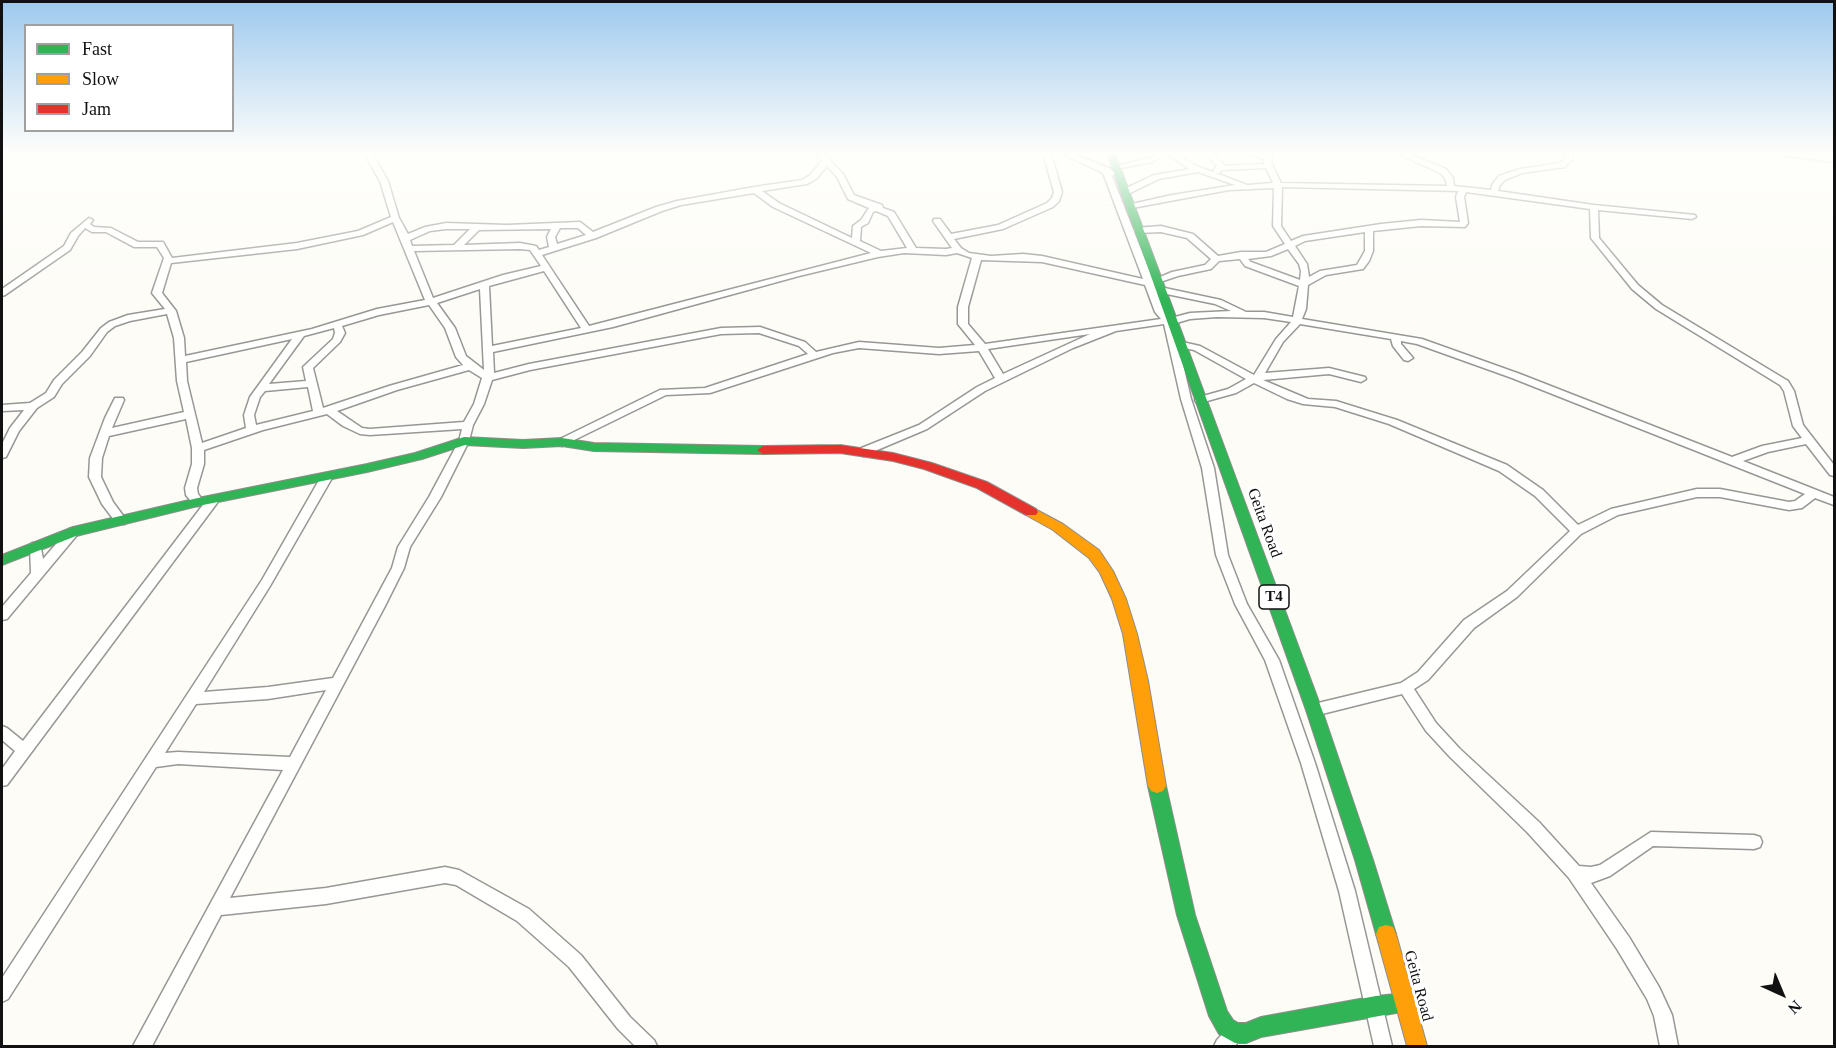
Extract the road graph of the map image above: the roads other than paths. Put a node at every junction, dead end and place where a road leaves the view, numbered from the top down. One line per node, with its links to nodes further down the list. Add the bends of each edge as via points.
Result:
1 (390, 202): 16 (street)
2 (686, 202): 23 (street)
3 (772, 202): 26 (street)
4 (865, 202): 12 (street)
5 (1053, 202): 24 (street, via 1000,227)
6 (1126, 202): 43 (street)
7 (1128, 202): 13 (main road, Geita Road / T4)
8 (1151, 202): 13 (street)
9 (1278, 202): 27 (street, via 1277,226)
10 (1461, 202): 21 (street, via 1462,225 1421,223)
11 (1558, 202): 14 (street)
12 (879, 207): 26 (street, via 870,210 857,226); 33 (street, via 891,214)
13 (1130, 207): 22 (main road, Geita Road / T4)
14 (1594, 207): 15 (street); 77 (street, via 1595,238 1635,287 1659,307 1784,383 1798,426)
15 (1692, 217)
16 (395, 218): 25 (street); 39 (street, via 370,230 297,246)
17 (937, 221): 24 (street)
18 (557, 226): 20 (street); 23 (street, via 580,225); 31 (street, via 551,237)
19 (476, 228): 20 (street); 25 (street, via 438,227); 30 (street)
20 (513, 228): 28 (street)
21 (1369, 229): 27 (street); 42 (street, via 1369,251 1360,267 1323,273)
22 (1138, 230): 38 (street, via 1161,229 1190,236); 43 (main road, Geita Road / T4)
23 (593, 236): 31 (street)
24 (950, 237): 32 (street)
25 (404, 239): 29 (street)
26 (856, 242): 35 (street)
27 (1289, 243): 36 (street, via 1268,254); 42 (street, via 1303,264)
28 (486, 248): 30 (street); 34 (street, via 528,246)
29 (410, 249): 30 (street); 45 (street)
30 (455, 249)
31 (554, 249): 34 (street)
32 (958, 250): 33 (street); 37 (street)
33 (913, 251): 35 (street)
34 (538, 253): 40 (street)
35 (880, 254): 52 (street)
36 (1241, 255): 38 (street); 42 (street, via 1248,264)
37 (977, 257): 43 (street, via 1042,259); 56 (street, via 963,307 963,324)
38 (1216, 259): 43 (street, via 1208,267 1175,274)
39 (168, 261): 44 (street, via 160,244 137,245 108,231 92,229 88,222 67,248); 46 (street, via 157,293)
40 (545, 268): 41 (street); 52 (street)
41 (484, 284): 45 (street); 57 (street)
42 (1304, 284): 48 (street)
43 (1155, 285): 47 (street, via 1218,302); 49 (main road, Geita Road / T4)
44 (2, 293)
45 (430, 302): 50 (street); 61 (street, via 450,328 461,357)
46 (171, 311): 60 (street); 70 (street, via 112,324 50,395)
47 (1243, 314): 48 (street); 49 (street, via 1190,316)
48 (1297, 320): 54 (street); 64 (street)
49 (1170, 321): 51 (street); 55 (main road, Geita Road / T4); 111 (street, via 1186,399 1208,468 1222,555 1241,604 1272,660 1308,763 1347,891)
50 (337, 324): 53 (street); 66 (street, via 337,340 308,367)
51 (1114, 328): 56 (street); 63 (street)
52 (587, 330): 57 (street)
53 (301, 333): 60 (street); 67 (street)
54 (1396, 336): 59 (street, via 1396,344); 83 (street, via 1489,365)
55 (1179, 344): 64 (street, via 1197,348); 69 (main road, Geita Road / T4)
56 (982, 347): 58 (street, via 939,351 859,345); 63 (street)
57 (488, 350): 62 (street)
58 (814, 355): 62 (street, via 802,344 760,330 721,331); 79 (street, via 706,391 658,394)
59 (1408, 358)
60 (180, 360): 73 (street)
61 (470, 366): 62 (street); 72 (street)
62 (487, 378): 74 (street)
63 (1001, 379): 81 (street, via 923,427)
64 (1256, 379): 65 (street, via 1322,370); 69 (street); 91 (street, via 1307,402 1336,404 1393,422 1503,468 1539,493)
65 (1361, 379)
66 (312, 384): 67 (street); 72 (street)
67 (260, 388): 75 (street, via 250,407)
68 (119, 400): 76 (street)
69 (1200, 400): 100 (main road, Geita Road / T4)
70 (33, 406): 71 (street); 82 (street)
71 (2, 408)
72 (324, 411): 74 (street, via 369,432); 75 (street)
73 (191, 414): 76 (street); 80 (street)
74 (468, 425): 78 (street)
75 (252, 430): 80 (street)
76 (106, 433): 90 (street, via 96,458 95,477)
77 (1809, 440): 83 (street); 84 (street)
78 (464, 441): 79 (main road); 85 (main road); 97 (street, via 404,547 390,585)
79 (562, 442): 81 (main road, via 594,447 821,448)
80 (198, 448): 89 (street, via 191,488)
81 (863, 452): 112 (main road, via 928,466 982,485 1079,542 1106,571 1130,634 1158,794 1186,915)
82 (2, 454)
83 (1731, 461): 86 (street)
84 (1834, 471)
85 (326, 478): 87 (main road); 99 (street)
86 (1814, 493): 88 (street); 91 (street, via 1798,505 1789,506 1720,493 1697,493 1615,512)
87 (213, 500): 89 (main road); 102 (street)
88 (1834, 501)
89 (198, 502): 90 (main road)
90 (121, 521): 92 (main road)
91 (1577, 531): 98 (street, via 1512,594 1470,624 1423,676)
92 (73, 532): 93 (main road); 95 (street)
93 (36, 546): 94 (main road); 95 (street)
94 (3, 557)
95 (37, 573): 96 (street)
96 (2, 615)
97 (338, 683): 99 (street); 104 (street)
98 (1405, 688): 100 (street); 107 (street, via 1431,727)
99 (193, 698): 103 (street)
100 (1314, 710): 110 (main road, Geita Road / T4)
101 (2, 732): 102 (street)
102 (24, 750): 105 (street)
103 (152, 761): 104 (street, via 178,758); 109 (street)
104 (294, 764): 108 (street)
105 (2, 780)
106 (1754, 842): 107 (street, via 1651,839 1604,871 1591,875)
107 (1575, 873): 117 (street, via 1653,993 1663,1015)
108 (216, 908): 113 (street); 114 (street, via 326,896 445,875 459,878 523,915 575,961)
109 (2, 993)
110 (1406, 1003): 111 (main road); 116 (main road, Geita Road / T4)
111 (1376, 1006): 112 (main road); 115 (street)
112 (1229, 1040)
113 (141, 1047)
114 (648, 1047)
115 (1383, 1047)
116 (1417, 1047)
117 (1669, 1047)

